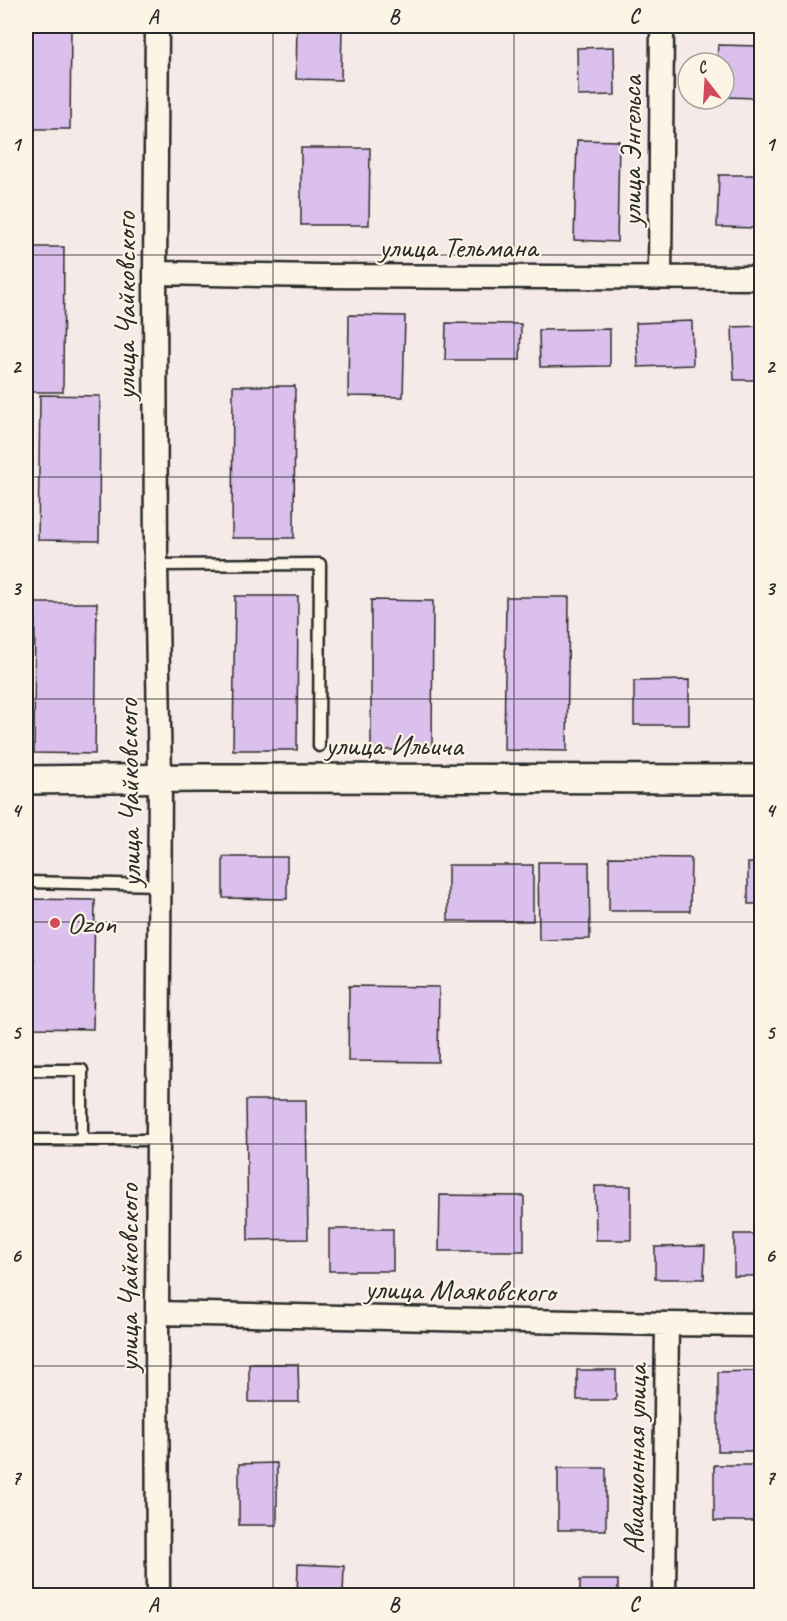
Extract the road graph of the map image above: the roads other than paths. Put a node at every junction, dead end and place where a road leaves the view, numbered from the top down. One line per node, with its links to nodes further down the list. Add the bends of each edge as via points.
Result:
1 (157, 26): 3 (street, улица Чайковского)
2 (662, 26): 4 (street, улица Энгельса)
3 (155, 273): 4 (street, улица Тельмана); 6 (street, улица Чайковского)
4 (660, 277): 5 (street, улица Тельмана)
5 (762, 278)
6 (156, 565): 7 (lane, via 320,564); 8 (street, улица Чайковского)
7 (319, 746)
8 (160, 778): 9 (street, улица Ильича); 10 (street, улица Ильича); 12 (street, улица Чайковского)
9 (762, 779)
10 (26, 780)
11 (26, 882): 12 (lane)
12 (160, 885): 16 (street, улица Чайковского)
13 (26, 1070): 15 (lane, via 82,1070)
14 (26, 1140): 15 (lane)
15 (82, 1140): 16 (lane)
16 (158, 1140): 17 (street, улица Чайковского)
17 (157, 1313): 18 (street, улица Маяковского); 20 (street, улица Чайковского)
18 (667, 1324): 19 (street, улица Маяковского); 21 (street, Авиационная улица)
19 (762, 1324)
20 (158, 1596)
21 (664, 1596)

